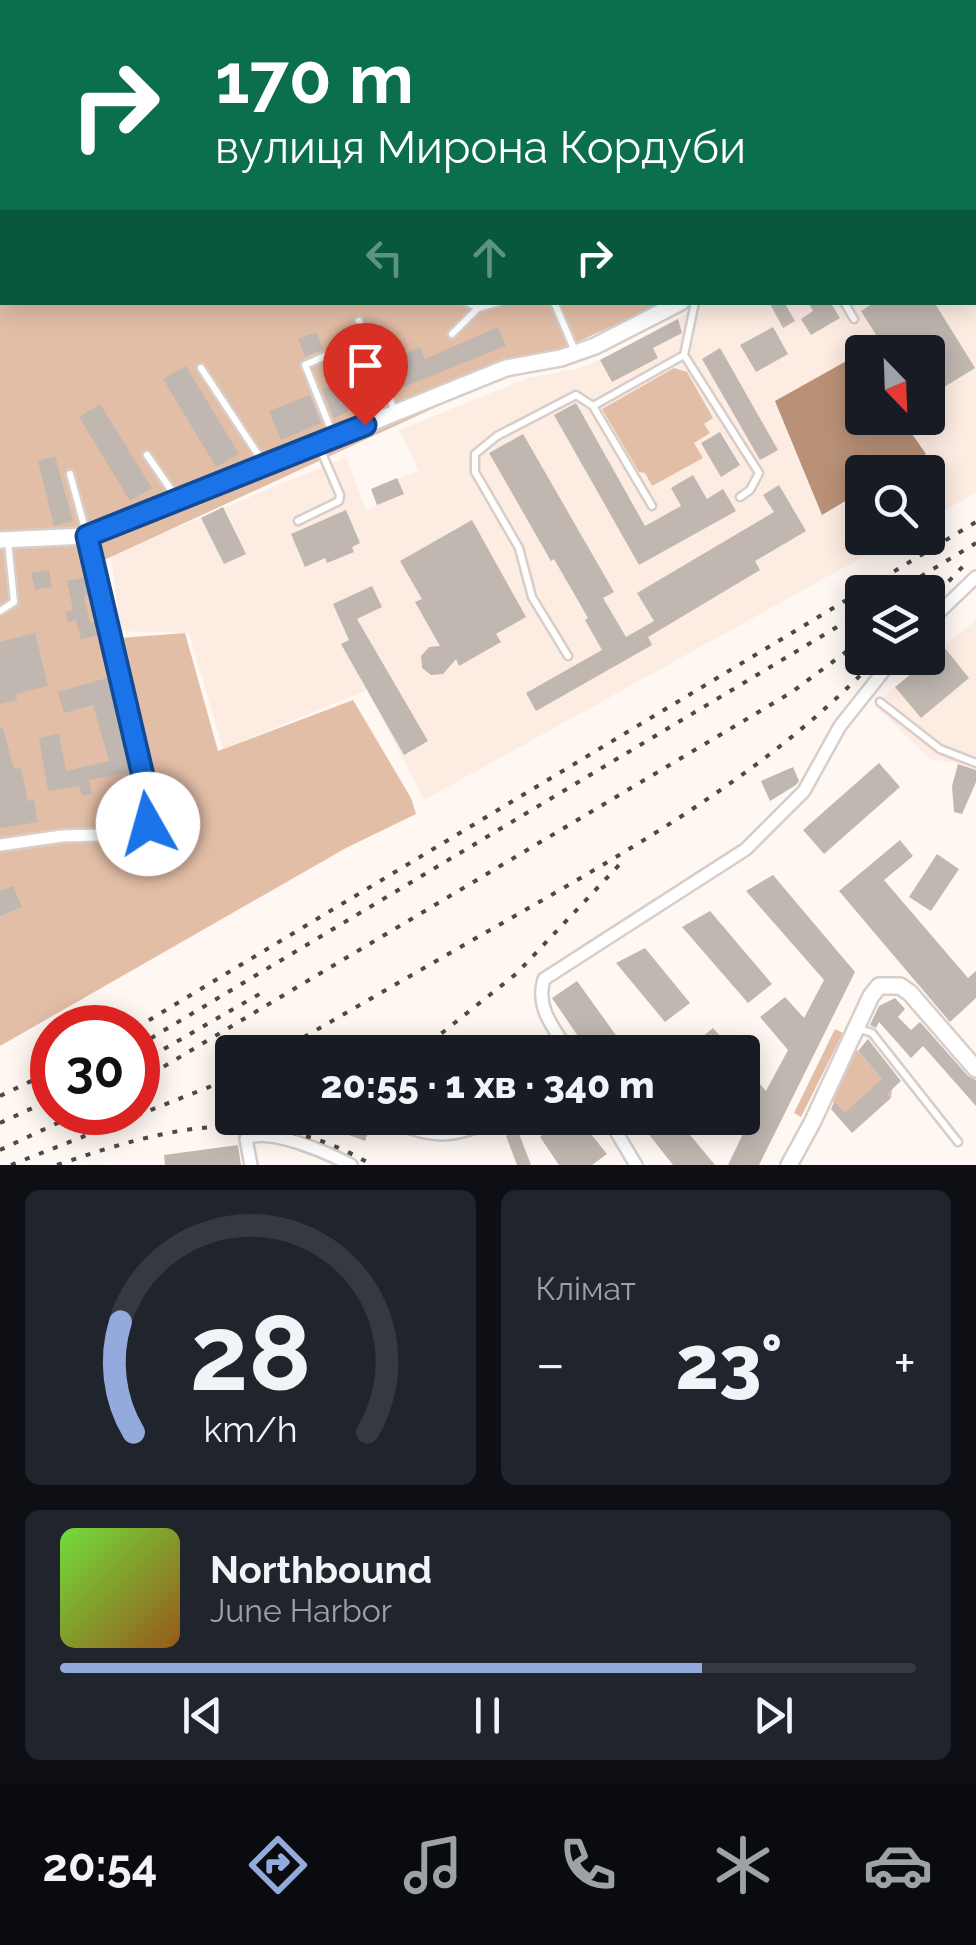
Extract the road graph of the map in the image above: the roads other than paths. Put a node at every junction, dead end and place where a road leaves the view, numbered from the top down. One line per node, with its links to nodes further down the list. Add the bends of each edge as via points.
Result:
1 (472, 305): 7 (lane)
2 (488, 305): 7 (lane)
3 (555, 305): 12 (lane)
4 (675, 305): 12 (street)
5 (694, 305): 13 (lane)
6 (846, 305): 9 (lane)
7 (478, 308): 10 (lane)
8 (359, 320): 16 (lane)
9 (854, 320)
10 (452, 334)
11 (338, 350): 17 (lane, via 305,365)
12 (576, 352): 16 (street, via 506,368)
13 (684, 355): 15 (lane); 22 (lane, via 759,473)
14 (201, 368): 20 (lane)
15 (593, 406): 24 (lane); 31 (lane, via 576,395 475,454 475,472 518,548 532,597)
16 (396, 413): 17 (street)
17 (335, 438): 18 (street)
18 (318, 444): 20 (street); 25 (lane, via 340,501)
19 (147, 456): 23 (lane)
20 (265, 466): 23 (street)
21 (70, 474): 26 (lane)
22 (740, 497)
23 (178, 501): 26 (street)
24 (652, 506)
25 (298, 521)
26 (87, 536): 27 (street); 35 (street, via 150,806 148,824 134,834)
27 (4, 540): 30 (lane, via 14,602)
28 (976, 577): 29 (street)
29 (945, 607)
30 (0, 611)
31 (568, 656)
32 (880, 675): 37 (street, via 840,726 804,790 760,836 544,978 542,1008)
33 (880, 702): 34 (lane, via 940,749)
34 (976, 763)
35 (0, 845)
36 (856, 1028): 38 (street, via 871,996 890,984 910,993); 42 (lane, via 872,1034); 47 (street)
37 (559, 1035)
38 (976, 1069)
39 (422, 1135): 40 (lane)
40 (462, 1135)
41 (618, 1135): 46 (street)
42 (958, 1142)
43 (336, 1161): 44 (street, via 294,1141 254,1135 246,1140); 45 (street)
44 (251, 1165)
45 (351, 1165)
46 (636, 1165)
47 (789, 1165)

